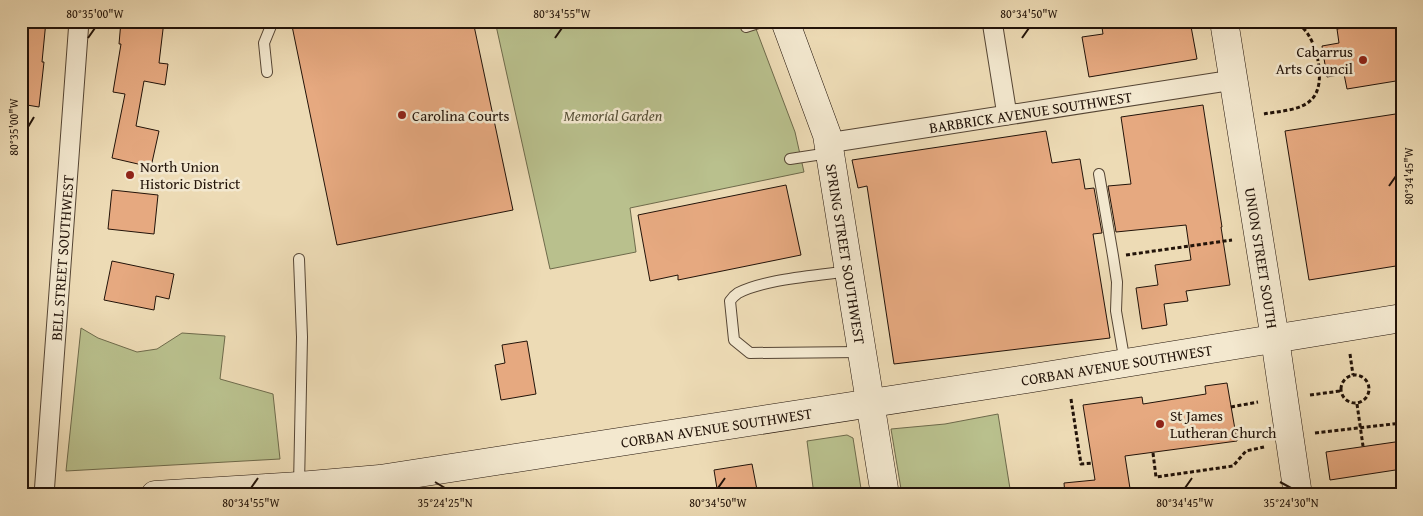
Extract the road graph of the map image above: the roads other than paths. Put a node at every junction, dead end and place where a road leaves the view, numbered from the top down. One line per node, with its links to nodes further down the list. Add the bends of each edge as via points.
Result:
1 (78, 21): 23 (street, BELL STREET SOUTHWEST)
2 (273, 21): 8 (lane, via 264,44)
3 (764, 21): 7 (lane)
4 (785, 21): 11 (street, SPRING STREET SOUTHWEST)
5 (992, 21): 10 (street)
6 (1224, 21): 9 (street, UNION STREET SOUTH)
7 (746, 27)
8 (267, 72)
9 (1233, 80): 10 (street, BARBRICK AVENUE SOUTHWEST); 17 (street, UNION STREET SOUTH)
10 (1007, 115): 11 (street, BARBRICK AVENUE SOUTHWEST)
11 (829, 148): 12 (lane); 15 (street, SPRING STREET SOUTHWEST)
12 (790, 159)
13 (1099, 174): 19 (lane, via 1114,256 1116,310)
14 (299, 259): 21 (lane, via 302,337)
15 (849, 270): 18 (street, SPRING STREET SOUTHWEST); 18 (lane, via 785,280 736,294 730,301 734,340 750,354)
16 (1402, 318): 17 (street, CORBAN AVENUE SOUTHWEST)
17 (1275, 339): 19 (street, CORBAN AVENUE SOUTHWEST); 26 (street, UNION STREET SOUTH)
18 (862, 352): 20 (street, SPRING STREET SOUTHWEST)
19 (1125, 363): 20 (street, CORBAN AVENUE SOUTHWEST)
20 (870, 402): 22 (street, CORBAN AVENUE SOUTHWEST); 25 (street, SPRING STREET SOUTHWEST)
21 (300, 486): 22 (street, CORBAN AVENUE SOUTHWEST); 24 (street, CORBAN AVENUE SOUTHWEST)
22 (381, 487)
23 (44, 495)
24 (155, 495)
25 (884, 495)
26 (1298, 495)

